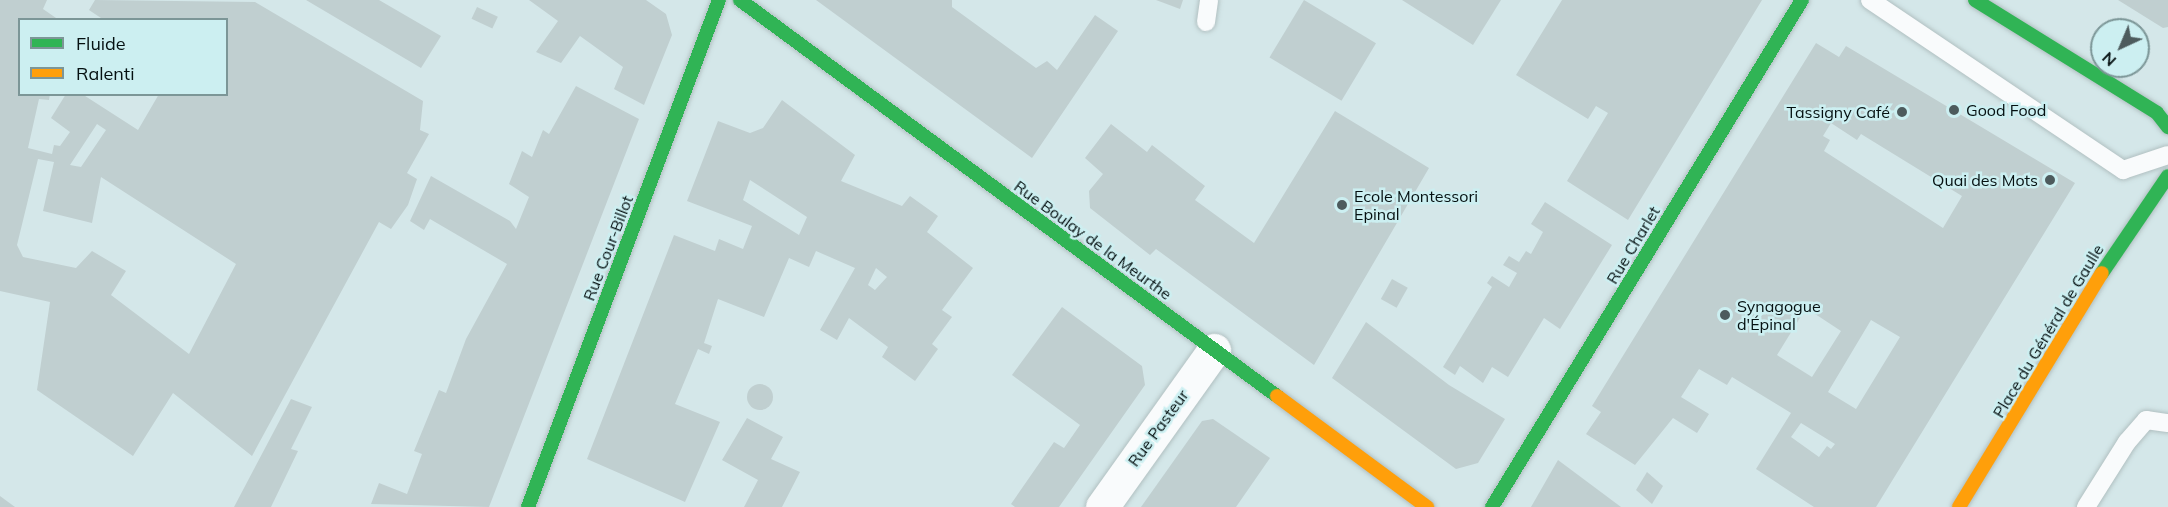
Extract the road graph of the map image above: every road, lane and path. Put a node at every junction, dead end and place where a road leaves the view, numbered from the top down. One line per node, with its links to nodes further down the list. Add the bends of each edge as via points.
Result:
1 (719, 0): 13 (street, Rue Cour-Billot)
2 (740, 0): 11 (street, Rue Boulay de la Meurthe)
3 (1209, 0): 7 (lane)
4 (1802, 0): 16 (street, Rue Charlet)
5 (1870, 0): 9 (lane, via 2123,170)
6 (1975, 0): 8 (street, via 2157,113)
7 (1206, 22)
8 (2168, 127)
9 (2168, 155)
10 (2168, 176): 17 (street, Place du Général de Gaulle, via 2111,258)
11 (1214, 350): 14 (street, Rue Pasteur); 15 (street, Rue Boulay de la Meurthe)
12 (2168, 423): 18 (lane, via 2146,420 2127,442)
13 (528, 507)
14 (1101, 507)
15 (1427, 507)
16 (1492, 507)
17 (1959, 507)
18 (2086, 507)

